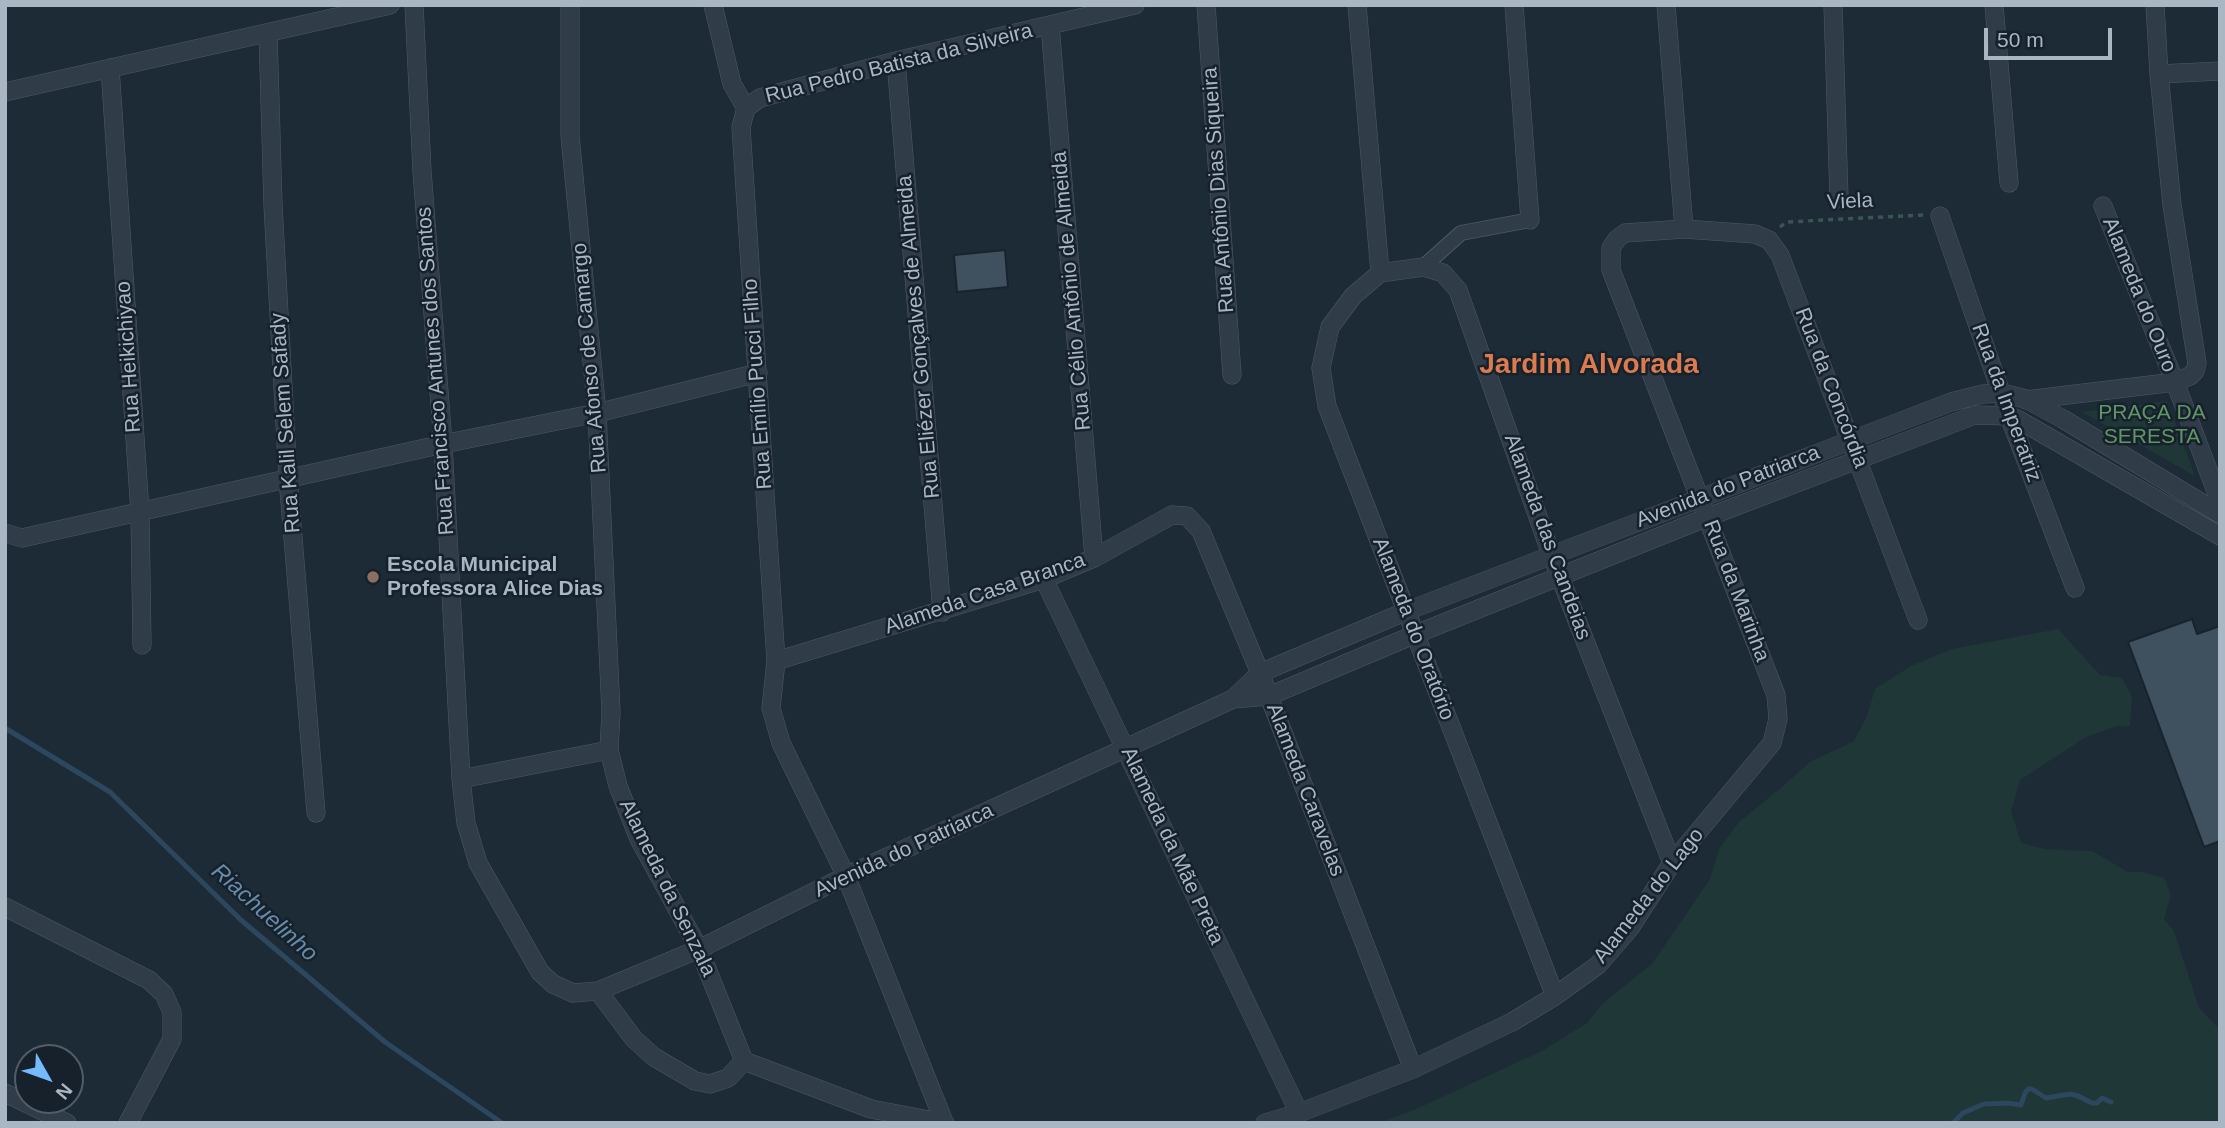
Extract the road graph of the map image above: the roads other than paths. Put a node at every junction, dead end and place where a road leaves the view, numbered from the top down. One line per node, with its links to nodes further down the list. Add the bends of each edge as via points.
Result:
1 (390, 5): 14 (street)
2 (414, 5): 37 (street, Rua Francisco Antunes dos Santos)
3 (570, 5): 34 (street, Rua Afonso de Camargo, via 570,136)
4 (713, 5): 20 (street, via 732,84)
5 (1135, 5): 13 (street, Rua Pedro Batista da Silveira)
6 (1206, 5): 30 (street, Rua Antônio Dias Siqueira)
7 (1357, 5): 28 (street)
8 (1514, 5): 25 (street)
9 (1667, 5): 26 (street)
10 (1833, 5): 22 (street)
11 (1994, 5): 21 (street)
12 (2155, 5): 18 (street)
13 (1050, 25): 15 (street, Rua Pedro Batista da Silveira); 49 (street, Rua Célio Antônio de Almeida)
14 (268, 33): 16 (street); 39 (street, Rua Kalil Selem Safady)
15 (896, 61): 20 (street, Rua Pedro Batista da Silveira, via 760,98); 54 (street, Rua Eliézer Gonçalves de Almeida)
16 (110, 68): 19 (street); 42 (street, Rua Heikichiyao)
17 (2220, 71): 18 (street)
18 (2159, 74): 31 (street, via 2172,205 2197,363 2190,376)
19 (5, 92)
20 (746, 108): 29 (street, Rua Emílio Pucci Filho, via 741,127)
21 (2009, 183)
22 (1839, 198)
23 (2103, 206): 31 (street, Alameda do Ouro)
24 (1940, 216): 32 (street, Rua da Imperatriz)
25 (1530, 220): 27 (street, via 1461,233)
26 (1684, 229): 36 (street, Rua da Concórdia, via 1755,234 1769,240 1780,255); 40 (street, Rua da Marinha, via 1625,233 1611,248 1611,270)
27 (1423, 267): 28 (street); 48 (street, Alameda das Candeias, via 1443,273 1458,290)
28 (1380, 274): 53 (street, Alameda do Oratório, via 1353,296 1330,327 1321,369 1327,406)
29 (758, 373): 34 (street); 58 (street, Rua Emílio Pucci Filho)
30 (1232, 375)
31 (2175, 383): 33 (street); 41 (street, Alameda do Ouro)
32 (2002, 393): 33 (street, Avenida do Patriarca); 35 (street, Rua da Imperatriz); 36 (street, Avenida do Patriarca, via 1951,402)
33 (2026, 399): 35 (street); 43 (street, Avenida do Patriarca)
34 (597, 413): 37 (street); 63 (street, Rua Afonso de Camargo)
35 (2014, 418): 38 (street, Avenida do Patriarca, via 1975,415); 47 (street); 52 (street, Rua da Imperatriz)
36 (1852, 441): 38 (street, Rua da Concórdia); 40 (street, Avenida do Patriarca)
37 (443, 444): 39 (street); 66 (street, Rua Francisco Antunes dos Santos)
38 (1859, 459): 45 (street, Avenida do Patriarca); 55 (street, Rua da Concórdia)
39 (288, 478): 42 (street); 67 (street, Rua Kalil Selem Safady)
40 (1701, 498): 45 (street, Rua da Marinha); 48 (street, Avenida do Patriarca)
41 (2220, 502)
42 (140, 512): 46 (street, via 22,538); 57 (street, Rua Heikichiyao)
43 (2220, 514)
44 (1187, 516): 49 (street, Alameda Casa Branca, via 1172,515); 59 (street, Alameda Caravelas, via 1201,531)
45 (1708, 517): 50 (street, Avenida do Patriarca); 60 (street, Rua da Marinha)
46 (5, 533)
47 (2220, 536)
48 (1551, 554): 50 (street, Alameda das Candeias); 53 (street, Avenida do Patriarca)
49 (1094, 558): 51 (street, Alameda Casa Branca)
50 (1560, 578): 56 (street, Avenida do Patriarca); 68 (street, Alameda das Candeias)
51 (1044, 579): 54 (street, Alameda Casa Branca); 64 (street, Alameda da Mãe Preta)
52 (2075, 589)
53 (1407, 611): 56 (street, Alameda do Oratório); 59 (street, Avenida do Patriarca)
54 (942, 612): 58 (street, Alameda Casa Branca)
55 (1918, 620)
56 (1416, 634): 61 (street, Avenida do Patriarca); 74 (street, Alameda do Oratório)
57 (142, 645)
58 (776, 661): 69 (street, Rua Emílio Pucci Filho, via 771,708 780,743)
59 (1260, 673): 61 (street, Alameda Caravelas); 62 (street, Avenida do Patriarca)
60 (1776, 695): 68 (street, Alameda do Lago, via 1779,719 1772,743)
61 (1269, 696): 62 (street, Avenida do Patriarca); 76 (street, Alameda Caravelas)
62 (1233, 699): 64 (street, Avenida do Patriarca)
63 (611, 712): 65 (street, Alameda da Senzala)
64 (1126, 748): 69 (street, Avenida do Patriarca); 78 (street, Alameda da Mãe Preta)
65 (609, 750): 66 (street); 71 (street, Alameda da Senzala, via 639,839)
66 (461, 779): 73 (street, Rua Francisco Antunes dos Santos, via 466,823 478,863 540,972)
67 (316, 813)
68 (1672, 863): 74 (street, Alameda do Lago, via 1630,928 1598,965)
69 (846, 876): 71 (street, Avenida do Patriarca); 81 (street, Rua Emílio Pucci Filho)
70 (5, 907): 80 (street, via 149,980 164,994 172,1012 172,1039)
71 (699, 949): 72 (street, Avenida do Patriarca); 75 (street, Alameda da Senzala)
72 (598, 991): 73 (street, Avenida do Patriarca); 75 (street, via 634,1039 695,1081 710,1084 728,1078)
73 (573, 993)
74 (1555, 996): 76 (street, Alameda do Lago)
75 (744, 1061): 81 (street, via 871,1109)
76 (1413, 1069): 78 (street, Alameda do Lago)
77 (5, 1093): 79 (street)
78 (1298, 1113): 82 (street, Alameda do Lago)
79 (67, 1123)
80 (128, 1123)
81 (944, 1123)
82 (1265, 1123)

